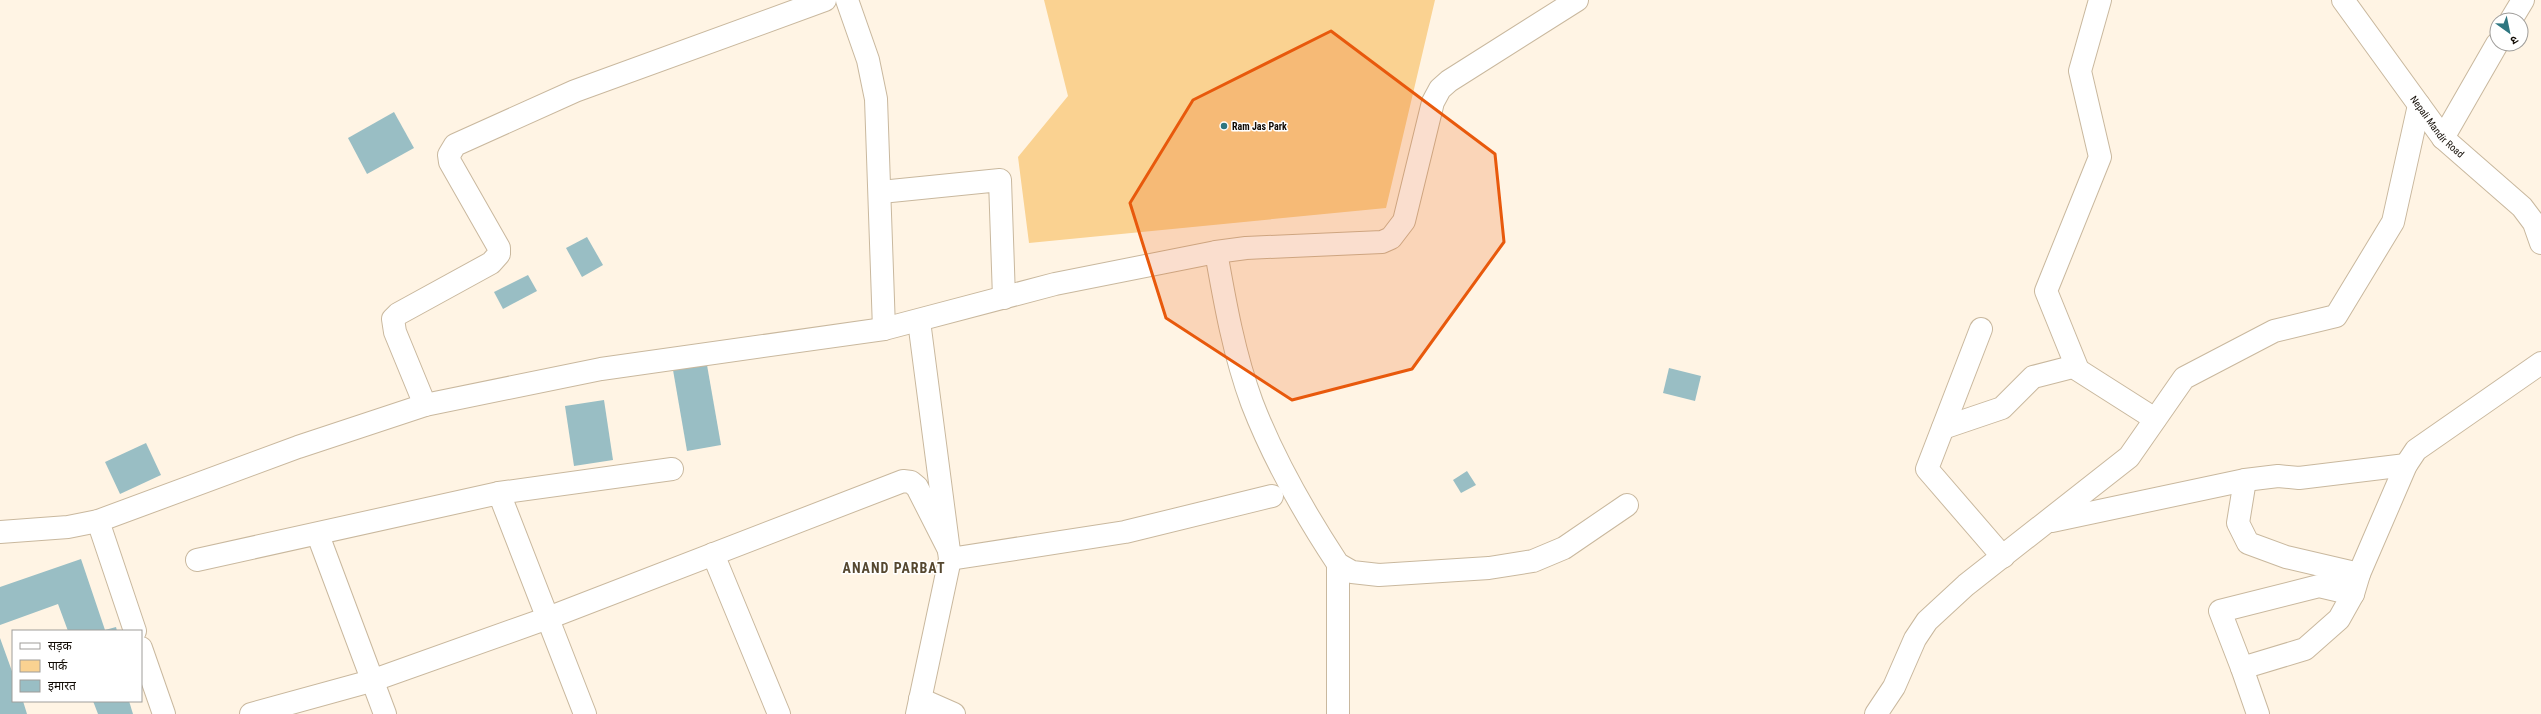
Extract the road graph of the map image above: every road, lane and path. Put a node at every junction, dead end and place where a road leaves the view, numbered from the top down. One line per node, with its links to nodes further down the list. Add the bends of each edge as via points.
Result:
1 (825, 0): 20 (street, via 575,91 455,145 449,155 450,162 499,248 499,254 491,263 393,319 395,332)
2 (847, 0): 11 (street, via 873,76)
3 (1577, 0): 13 (street, via 1499,48 1440,89 1433,102 1404,221 1391,238 1382,242)
4 (2100, 0): 19 (street, via 2080,71 2100,157 2046,290)
5 (2343, 0): 9 (street, Nepali Mandir Road)
6 (2522, 0): 7 (street)
7 (2515, 12)
8 (2492, 52): 10 (street)
9 (2420, 105): 10 (street, Nepali Mandir Road); 21 (street, via 2393,222 2336,316 2274,331 2184,378)
10 (2443, 138): 12 (street, Nepali Mandir Road, via 2522,207 2534,223)
11 (881, 192): 14 (street, via 1000,180); 16 (street)
12 (2541, 243)
13 (1216, 252): 14 (street, via 1070,281); 37 (street, via 1230,325 1252,402 1275,457)
14 (1004, 298): 15 (street)
15 (919, 321): 16 (street); 34 (street)
16 (884, 328): 20 (street, via 601,369)
17 (1981, 329): 22 (street)
18 (2541, 363): 23 (street, via 2416,450)
19 (2076, 366): 21 (street, via 2078,370); 22 (street, via 2033,377 2002,408)
20 (425, 405): 29 (street, via 298,447)
21 (2155, 418): 30 (street, via 2129,456)
22 (1943, 428): 35 (street, via 1927,469)
23 (2406, 465): 25 (street, via 2300,478 2278,476); 38 (street)
24 (672, 469): 26 (street)
25 (2245, 480): 30 (street); 38 (street, via 2238,523 2248,542)
26 (499, 493): 32 (street); 39 (street)
27 (1272, 496): 34 (street, via 1125,532)
28 (1627, 505): 37 (street, via 1564,548 1533,561 1489,568 1379,575 1352,572)
29 (98, 521): 31 (street, via 68,527); 40 (street)
30 (2047, 522): 35 (street)
31 (0, 532)
32 (318, 535): 36 (street); 43 (street)
33 (713, 554): 34 (street, via 903,481 911,482 917,487); 39 (street); 49 (street)
34 (949, 554): 44 (street)
35 (2003, 557): 52 (street, via 1966,585 1927,621 1915,639 1894,687)
36 (197, 560)
37 (1338, 564): 51 (street)
38 (2356, 584): 42 (street, via 2339,619 2305,649); 42 (street, via 2319,586 2220,611)
39 (548, 618): 43 (street); 48 (street)
40 (135, 630)
41 (142, 651): 45 (street)
42 (2242, 668): 53 (street)
43 (371, 681): 46 (street); 47 (street)
44 (919, 706): 50 (street)
45 (164, 714)
46 (251, 714)
47 (385, 714)
48 (585, 714)
49 (779, 714)
50 (954, 714)
51 (1338, 714)
52 (1876, 714)
53 (2258, 714)

